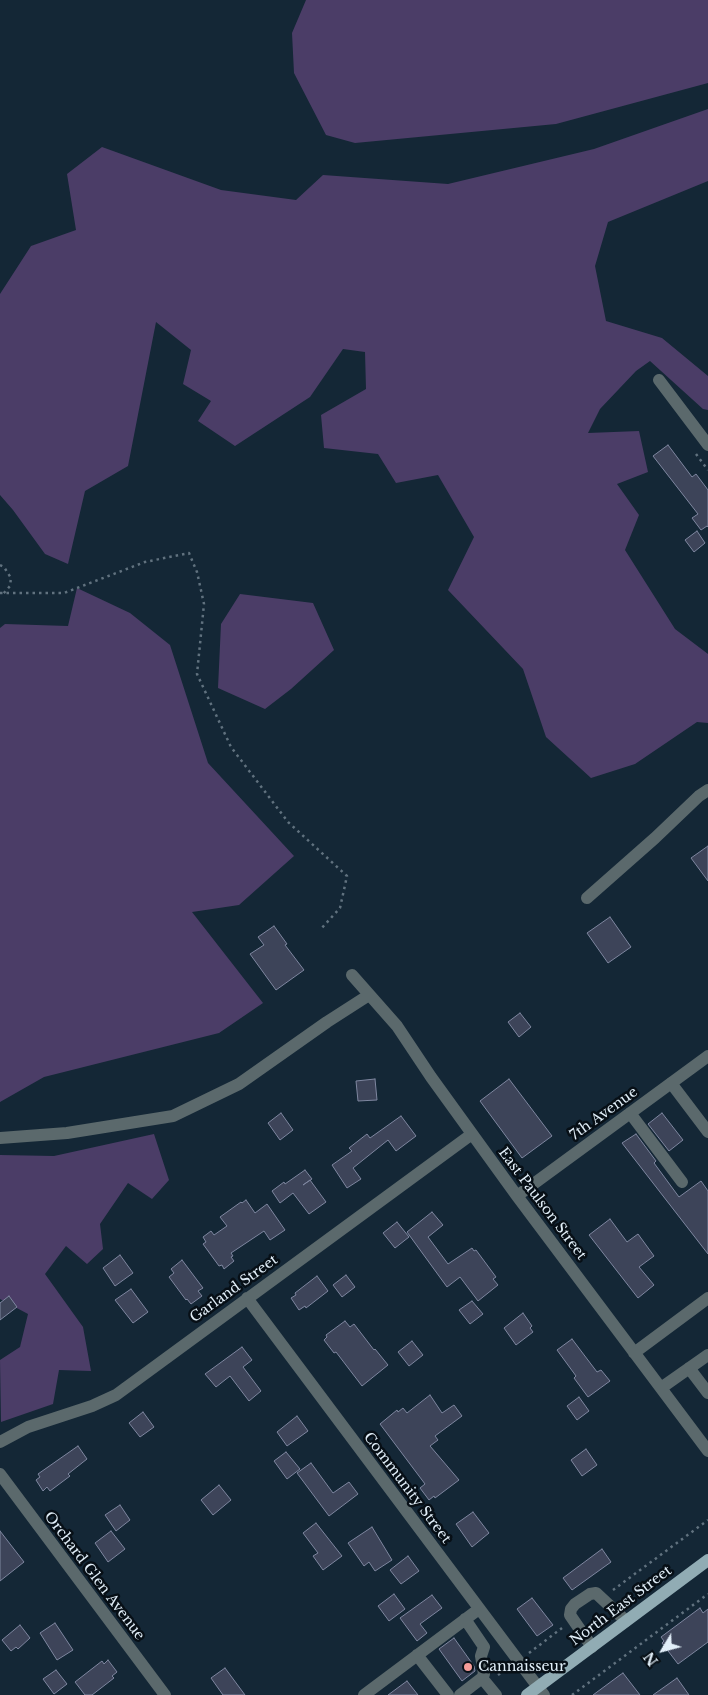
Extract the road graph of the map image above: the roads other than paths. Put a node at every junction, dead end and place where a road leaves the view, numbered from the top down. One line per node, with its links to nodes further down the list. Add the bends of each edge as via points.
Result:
1 (658, 380): 2 (street)
2 (708, 445)
3 (708, 790): 4 (street)
4 (587, 898)
5 (352, 975): 6 (street, East Paulson Street)
6 (369, 994): 11 (street, East Paulson Street, via 397,1026); 12 (street, via 239,1084 173,1116 67,1133)
7 (708, 1056): 8 (street, 7th Avenue)
8 (671, 1083): 9 (street, 7th Avenue); 10 (street)
9 (630, 1113): 13 (street); 14 (street, 7th Avenue)
10 (708, 1132)
11 (472, 1134): 14 (street, East Paulson Street); 15 (street, Garland Street)
12 (0, 1138)
13 (682, 1182)
14 (517, 1196): 17 (street, East Paulson Street)
15 (247, 1298): 22 (street, Garland Street, via 116,1395 28,1427); 26 (street, Community Street)
16 (708, 1298): 17 (street)
17 (634, 1353): 20 (street, East Paulson Street)
18 (708, 1355): 19 (street)
19 (689, 1368): 20 (street); 21 (street)
20 (661, 1388): 23 (street, East Paulson Street)
21 (708, 1393)
22 (0, 1442)
23 (708, 1451)
24 (0, 1474): 33 (street, Orchard Glen Avenue)
25 (708, 1560): 28 (main road, North East Street)
26 (479, 1609): 27 (street); 32 (street, Community Street)
27 (465, 1619): 30 (street); 31 (street, via 484,1646)
28 (626, 1621): 29 (main road, North East Street); 29 (street, via 596,1593 576,1604 570,1615)
29 (592, 1647): 32 (main road, North East Street)
30 (417, 1655): 34 (street); 35 (street)
31 (482, 1678): 36 (street); 37 (street)
32 (536, 1692)
33 (165, 1695)
34 (364, 1695)
35 (448, 1695)
36 (460, 1695)
37 (496, 1695)

